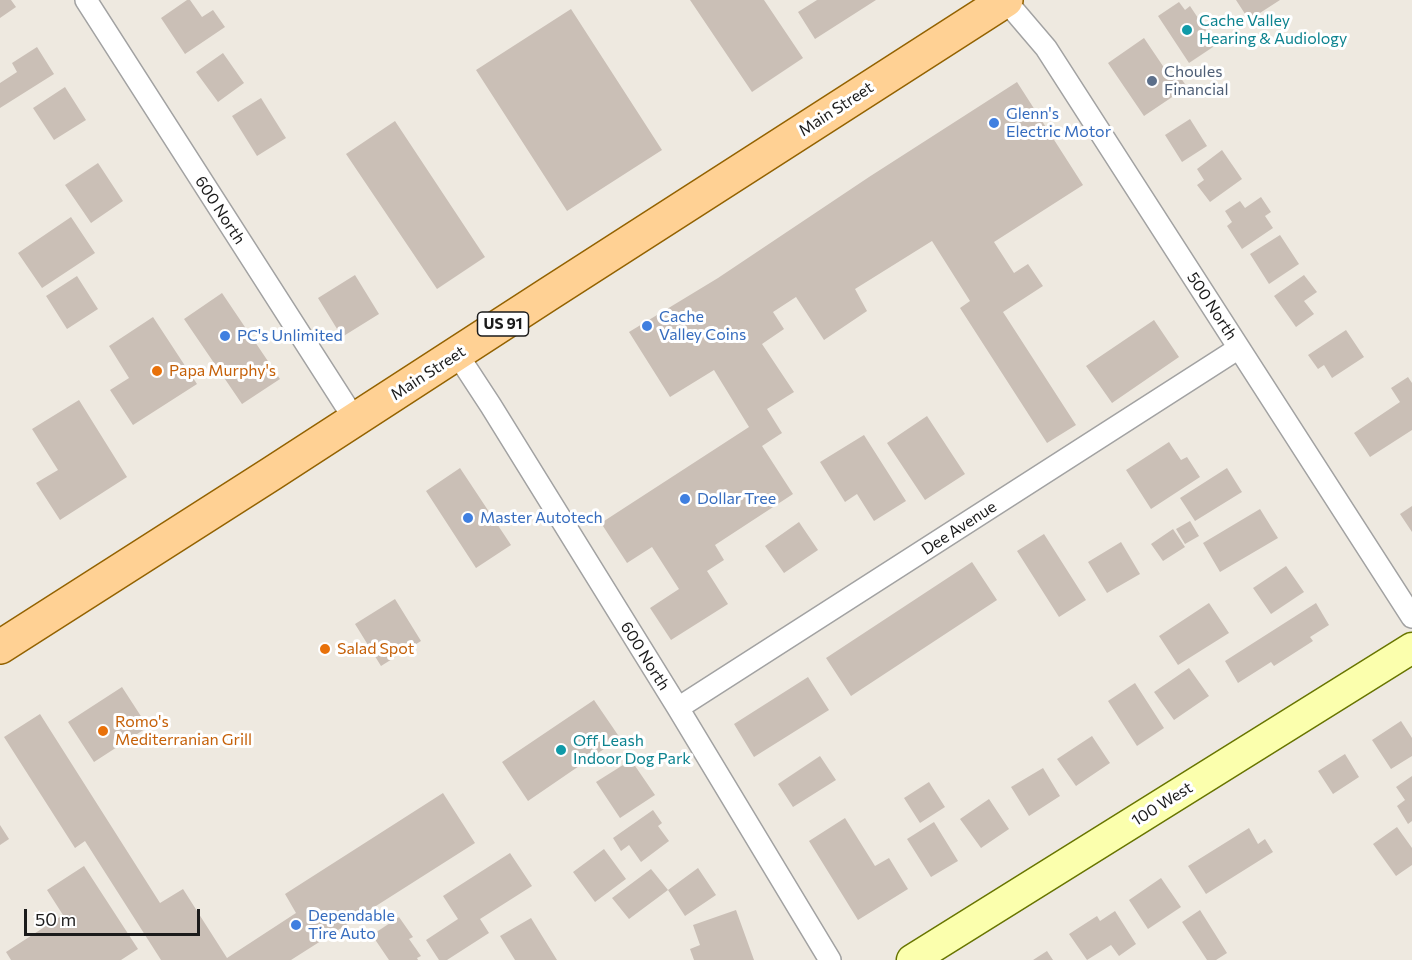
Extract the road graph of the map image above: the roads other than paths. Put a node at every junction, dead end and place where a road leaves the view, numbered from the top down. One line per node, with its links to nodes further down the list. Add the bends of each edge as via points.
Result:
1 (86, 0): 5 (street, 600 North)
2 (1005, 0): 3 (street, 500 North, via 1046,48); 4 (main road, Main Street / US 91)
3 (1239, 348): 6 (street, 500 North); 9 (street, Dee Avenue)
4 (457, 354): 5 (main road, Main Street / US 91); 9 (street, 600 North)
5 (355, 420): 7 (main road, Main Street / US 91)
6 (1412, 617)
7 (0, 647)
8 (1412, 648): 11 (street, 100 West)
9 (678, 708): 10 (street, 600 North)
10 (830, 960)
11 (912, 960)

